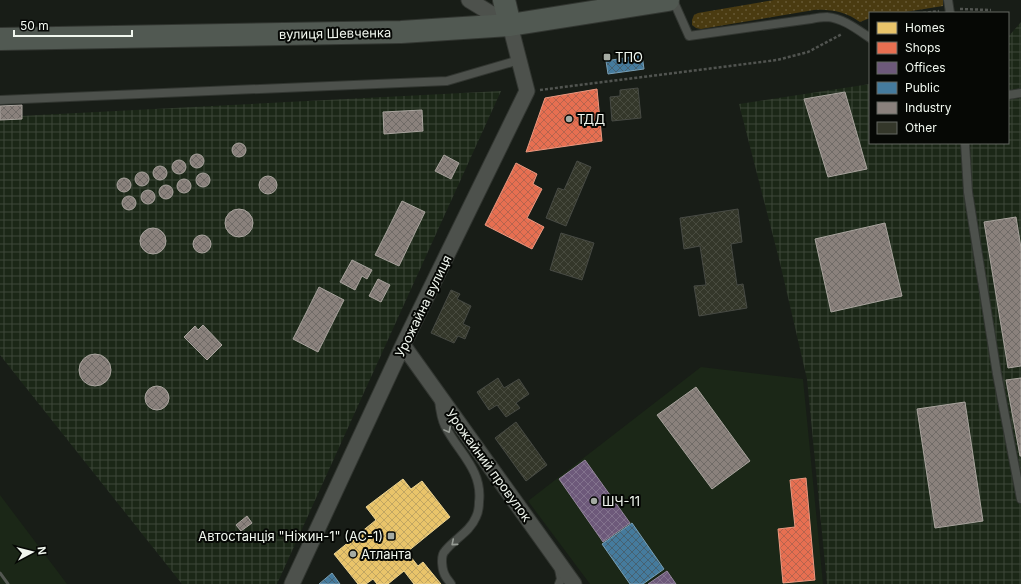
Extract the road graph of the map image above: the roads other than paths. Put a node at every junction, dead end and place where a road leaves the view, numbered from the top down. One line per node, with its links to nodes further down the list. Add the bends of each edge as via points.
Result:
1 (469, 0): 7 (street)
2 (504, 0): 7 (main road)
3 (668, 0): 7 (main road, вулиця Шевченка)
4 (673, 0): 8 (lane, via 689,36 827,17 854,27)
5 (948, 0): 6 (lane)
6 (950, 12)
7 (510, 25): 9 (main road, вулиця Шевченка, via 401,32); 10 (street)
8 (869, 37)
9 (0, 39)
10 (519, 60): 13 (lane, via 447,81); 15 (street, Урожайна вулиця, via 527,91)
11 (1021, 93): 12 (lane)
12 (1009, 95)
13 (0, 100)
14 (965, 144): 17 (lane, via 968,192 997,374)
15 (403, 345): 16 (street, Урожайний провулок); 19 (street, Урожайна вулиця)
16 (438, 393): 18 (street, Урожайний провулок); 20 (lane, one-way to 20, via 445,425 475,473 479,489 476,517 460,537 444,551 443,567 445,576)
17 (1021, 499)
18 (554, 555): 21 (lane, via 560,572); 22 (street, Урожайний провулок)
19 (292, 584)
20 (451, 584)
21 (559, 584)
22 (574, 584)

